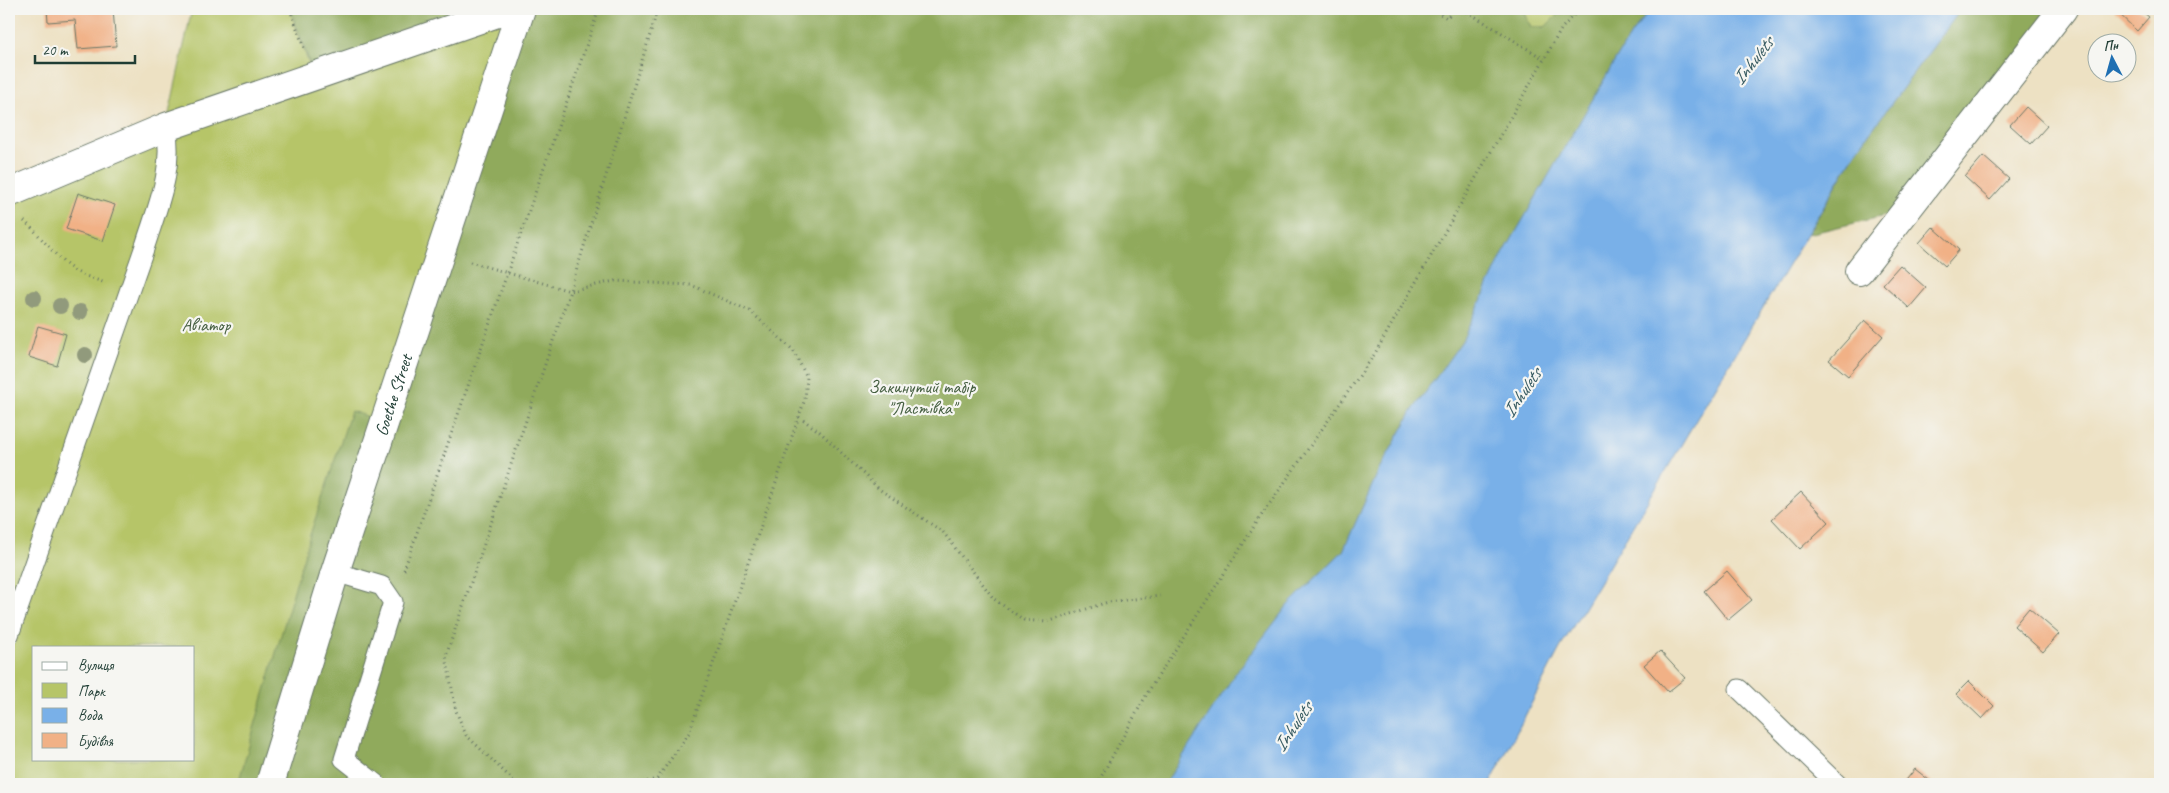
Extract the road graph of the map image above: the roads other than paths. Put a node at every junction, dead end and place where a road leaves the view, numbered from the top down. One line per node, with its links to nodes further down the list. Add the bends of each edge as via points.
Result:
1 (508, 9): 4 (street)
2 (521, 9): 7 (street, Goethe Street)
3 (2063, 9): 6 (street)
4 (166, 127): 5 (street); 8 (lane, via 170,148 165,182)
5 (9, 193)
6 (1859, 271)
7 (334, 572): 10 (street, Goethe Street); 11 (lane, via 382,586 393,602 344,759)
8 (9, 635)
9 (1740, 689): 12 (lane)
10 (270, 784)
11 (376, 784)
12 (1837, 784)

